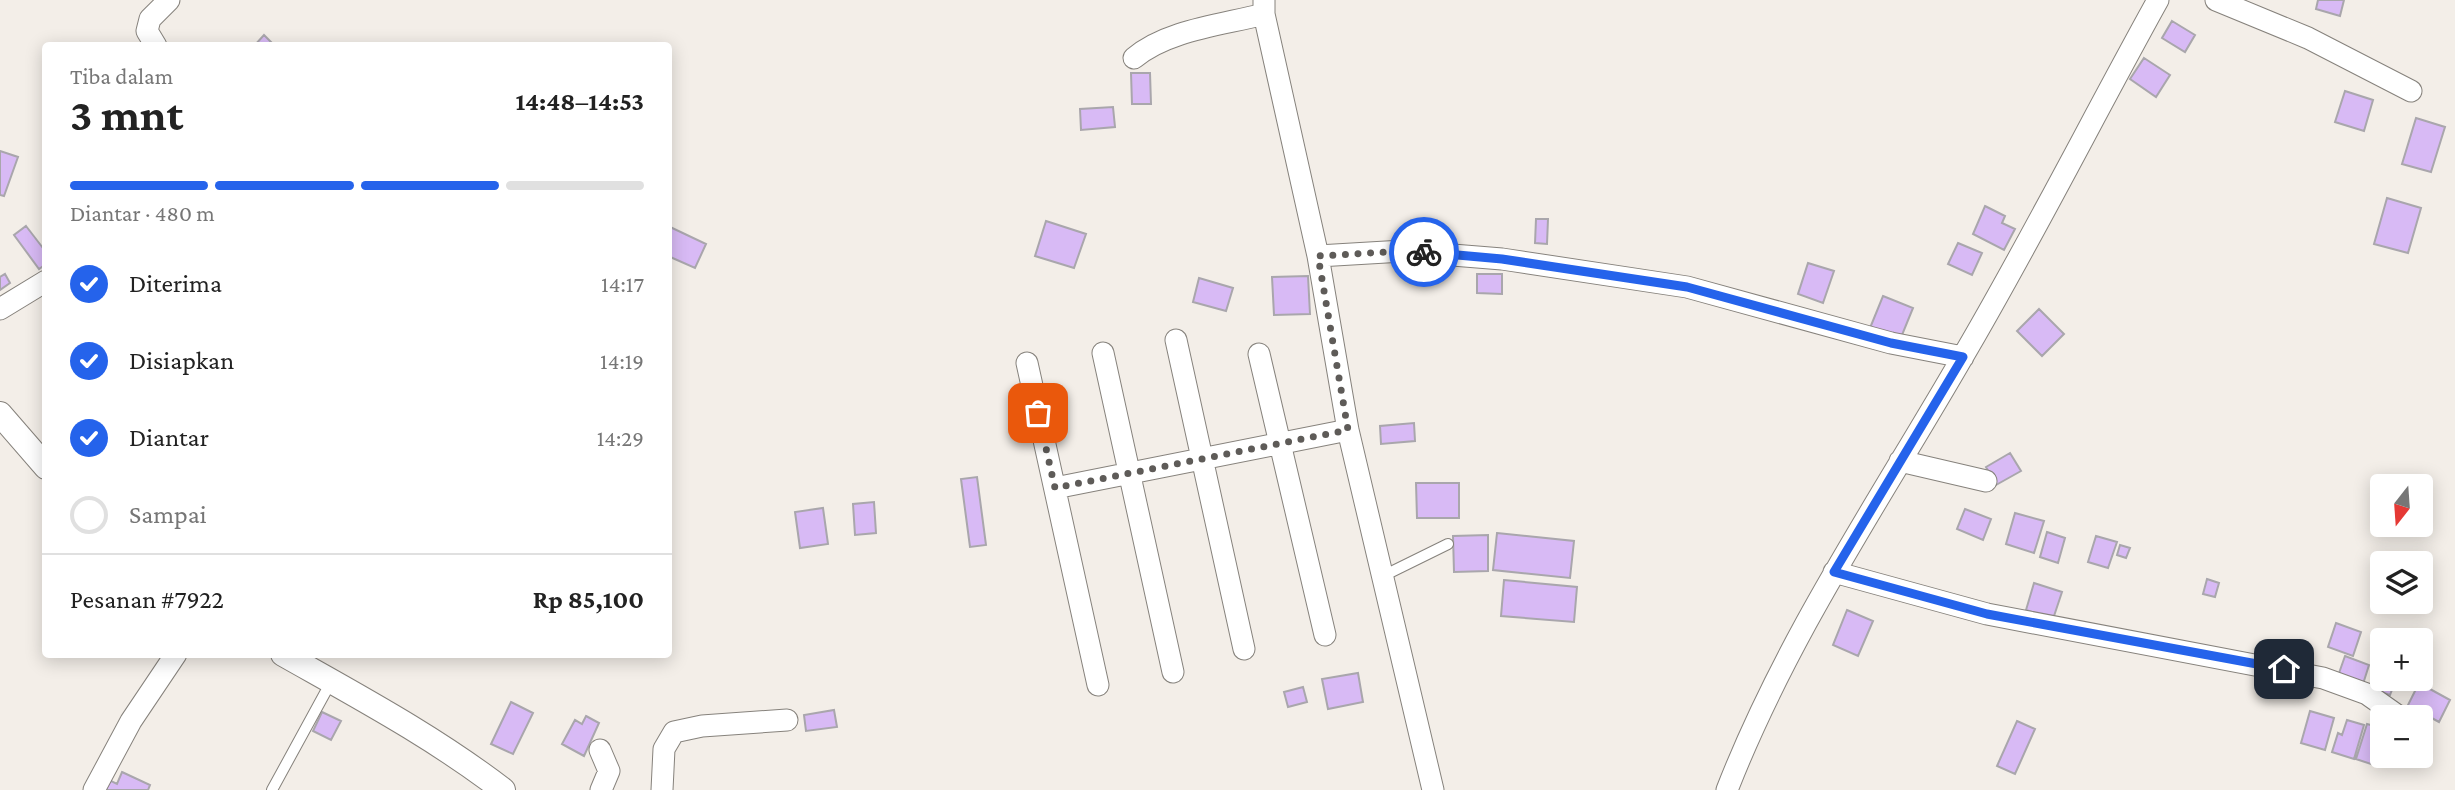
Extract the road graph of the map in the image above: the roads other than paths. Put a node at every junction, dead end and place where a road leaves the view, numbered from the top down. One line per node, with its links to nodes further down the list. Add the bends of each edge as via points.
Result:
1 (169, 0): 5 (street, via 149,19 147,31)
2 (2158, 0): 14 (street)
3 (2216, 0): 7 (street, via 2308,38)
4 (1264, 7): 6 (street, via 1166,39); 8 (street)
5 (154, 42)
6 (1133, 58)
7 (2411, 91)
8 (1318, 256): 14 (street, via 1403,251 1502,259 1674,285 1891,343); 17 (street)
9 (42, 283): 10 (street)
10 (0, 309)
11 (1176, 340): 19 (street)
12 (1103, 353): 22 (street)
13 (1259, 354): 18 (street)
14 (1963, 357): 20 (street)
15 (1027, 363): 24 (street)
16 (0, 414): 21 (street)
17 (1348, 430): 18 (street); 27 (street)
18 (1281, 441): 19 (street); 28 (street)
19 (1201, 457): 22 (street); 29 (street)
20 (1900, 461): 23 (street); 26 (street)
21 (42, 462)
22 (1129, 472): 24 (street); 32 (street)
23 (1986, 481)
24 (1055, 488): 34 (street)
25 (1448, 544): 27 (lane)
26 (1834, 572): 35 (street, via 1987,614 2323,677); 44 (street, via 1749,731)
27 (1382, 576): 43 (street)
28 (1325, 635)
29 (1244, 649)
30 (173, 658): 38 (street, via 131,721)
31 (290, 658): 33 (street)
32 (1173, 672)
33 (331, 681): 39 (lane); 40 (street, via 432,739)
34 (1098, 685)
35 (2383, 705)
36 (787, 720): 42 (street, via 674,732 664,750)
37 (600, 750): 41 (street, via 609,771)
38 (94, 790)
39 (272, 790)
40 (503, 790)
41 (601, 790)
42 (662, 790)
43 (1433, 790)
44 (1727, 790)

